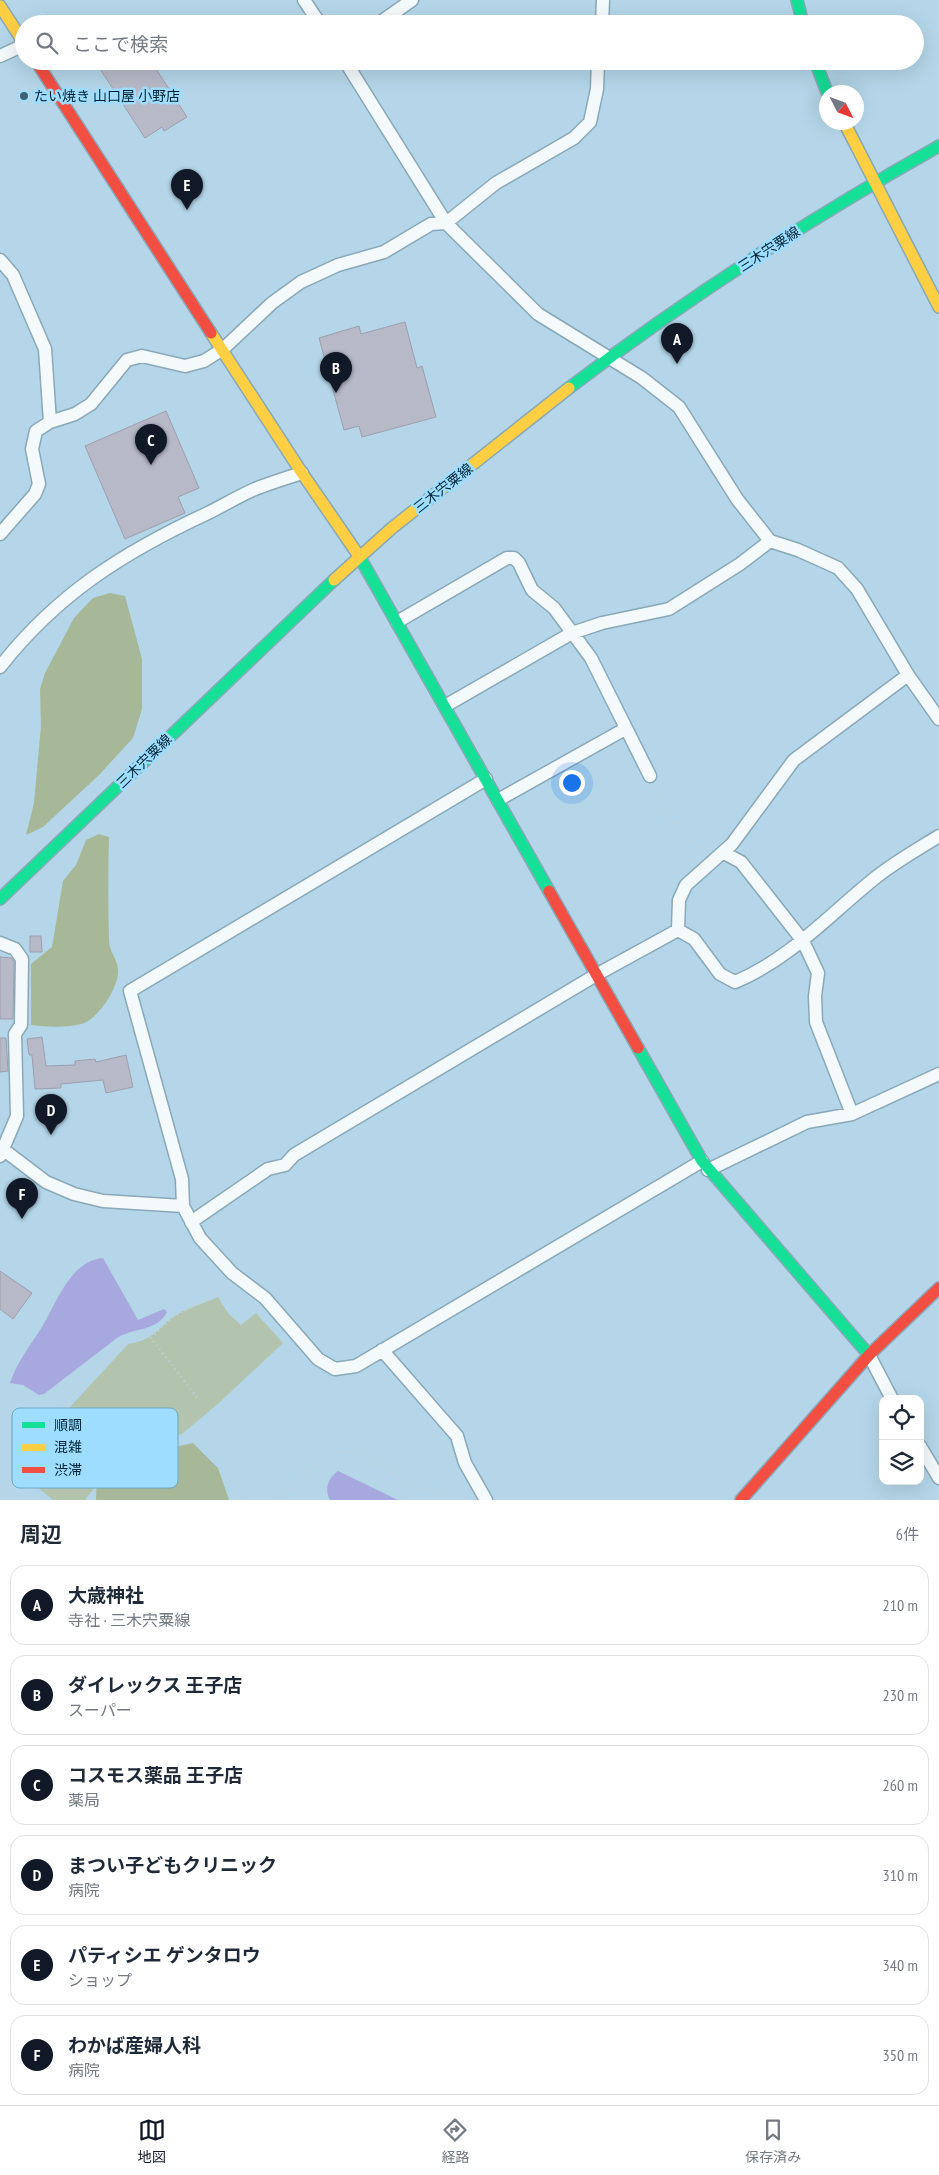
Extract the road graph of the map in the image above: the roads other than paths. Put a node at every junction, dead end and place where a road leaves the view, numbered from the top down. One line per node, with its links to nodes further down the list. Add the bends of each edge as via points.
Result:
1 (304, 0): 6 (street)
2 (412, 0): 7 (street)
3 (603, 0): 8 (street)
4 (797, 0): 9 (street)
5 (0, 6): 10 (street)
6 (314, 15)
7 (391, 15)
8 (602, 15)
9 (800, 15)
10 (15, 30)
11 (15, 48): 12 (street)
12 (0, 56)
13 (42, 70): 24 (street)
14 (351, 70): 21 (street)
15 (598, 70): 21 (street, via 590,122 574,138 496,183)
16 (818, 70): 17 (street)
17 (824, 85)
18 (848, 130): 20 (street)
19 (939, 146): 20 (street, 三木宍粟線)
20 (876, 181): 23 (street); 25 (street, 三木宍粟線, via 762,252)
21 (446, 223): 24 (street, via 432,224 384,252 338,265 301,282 272,303); 25 (street, via 538,314)
22 (0, 260): 26 (street, via 13,275 45,349)
23 (939, 307)
24 (223, 350): 26 (street, via 204,361 185,366 142,356 127,360 91,404 75,414); 27 (street)
25 (608, 359): 29 (street, via 642,378 679,407 737,499); 30 (street, 三木宍粟線)
26 (50, 422): 28 (street, via 36,431 32,449 39,484 35,494)
27 (302, 473): 30 (street); 33 (street, via 255,489 140,546 108,566 72,591 24,637)
28 (0, 534)
29 (770, 541): 32 (street, via 669,609 602,623); 34 (street, via 838,568 857,589)
30 (359, 556): 31 (street); 43 (street, 三木宍粟線)
31 (397, 622): 32 (street, via 507,558 514,558 532,590 554,608); 35 (street)
32 (572, 633): 35 (street); 37 (street, via 591,658)
33 (0, 667)
34 (908, 675): 36 (street); 42 (street, via 794,760)
35 (444, 706): 39 (street)
36 (936, 711)
37 (625, 729): 38 (street); 40 (street)
38 (650, 776)
39 (486, 779): 40 (street); 52 (street, via 130,991 182,1179)
40 (498, 800): 47 (street)
41 (939, 836): 45 (street, via 876,877)
42 (724, 853): 44 (street, via 686,885 679,900); 45 (street, via 740,862)
43 (0, 898)
44 (678, 930): 45 (street, via 694,939 720,974 735,982 756,973); 47 (street)
45 (804, 941): 49 (street, via 818,973 816,1022)
46 (0, 943): 50 (street, via 16,949 22,959 21,1025 15,1034 16,1116)
47 (596, 975): 51 (street); 53 (street, via 294,1155 285,1165 268,1169)
48 (939, 1074): 49 (street)
49 (852, 1114): 51 (street, via 807,1122)
50 (1, 1151): 52 (street, via 46,1182 74,1194 103,1201)
51 (705, 1166): 55 (street); 56 (street)
52 (183, 1206): 53 (street)
53 (191, 1222): 55 (street, via 200,1238 235,1276 264,1298 318,1358 335,1368 356,1366)
54 (939, 1288): 56 (street)
55 (382, 1350): 60 (street, via 457,1436 465,1463)
56 (870, 1355): 57 (street); 61 (street)
57 (890, 1395)
58 (924, 1453): 59 (street)
59 (939, 1478)
60 (486, 1500)
61 (741, 1500)

